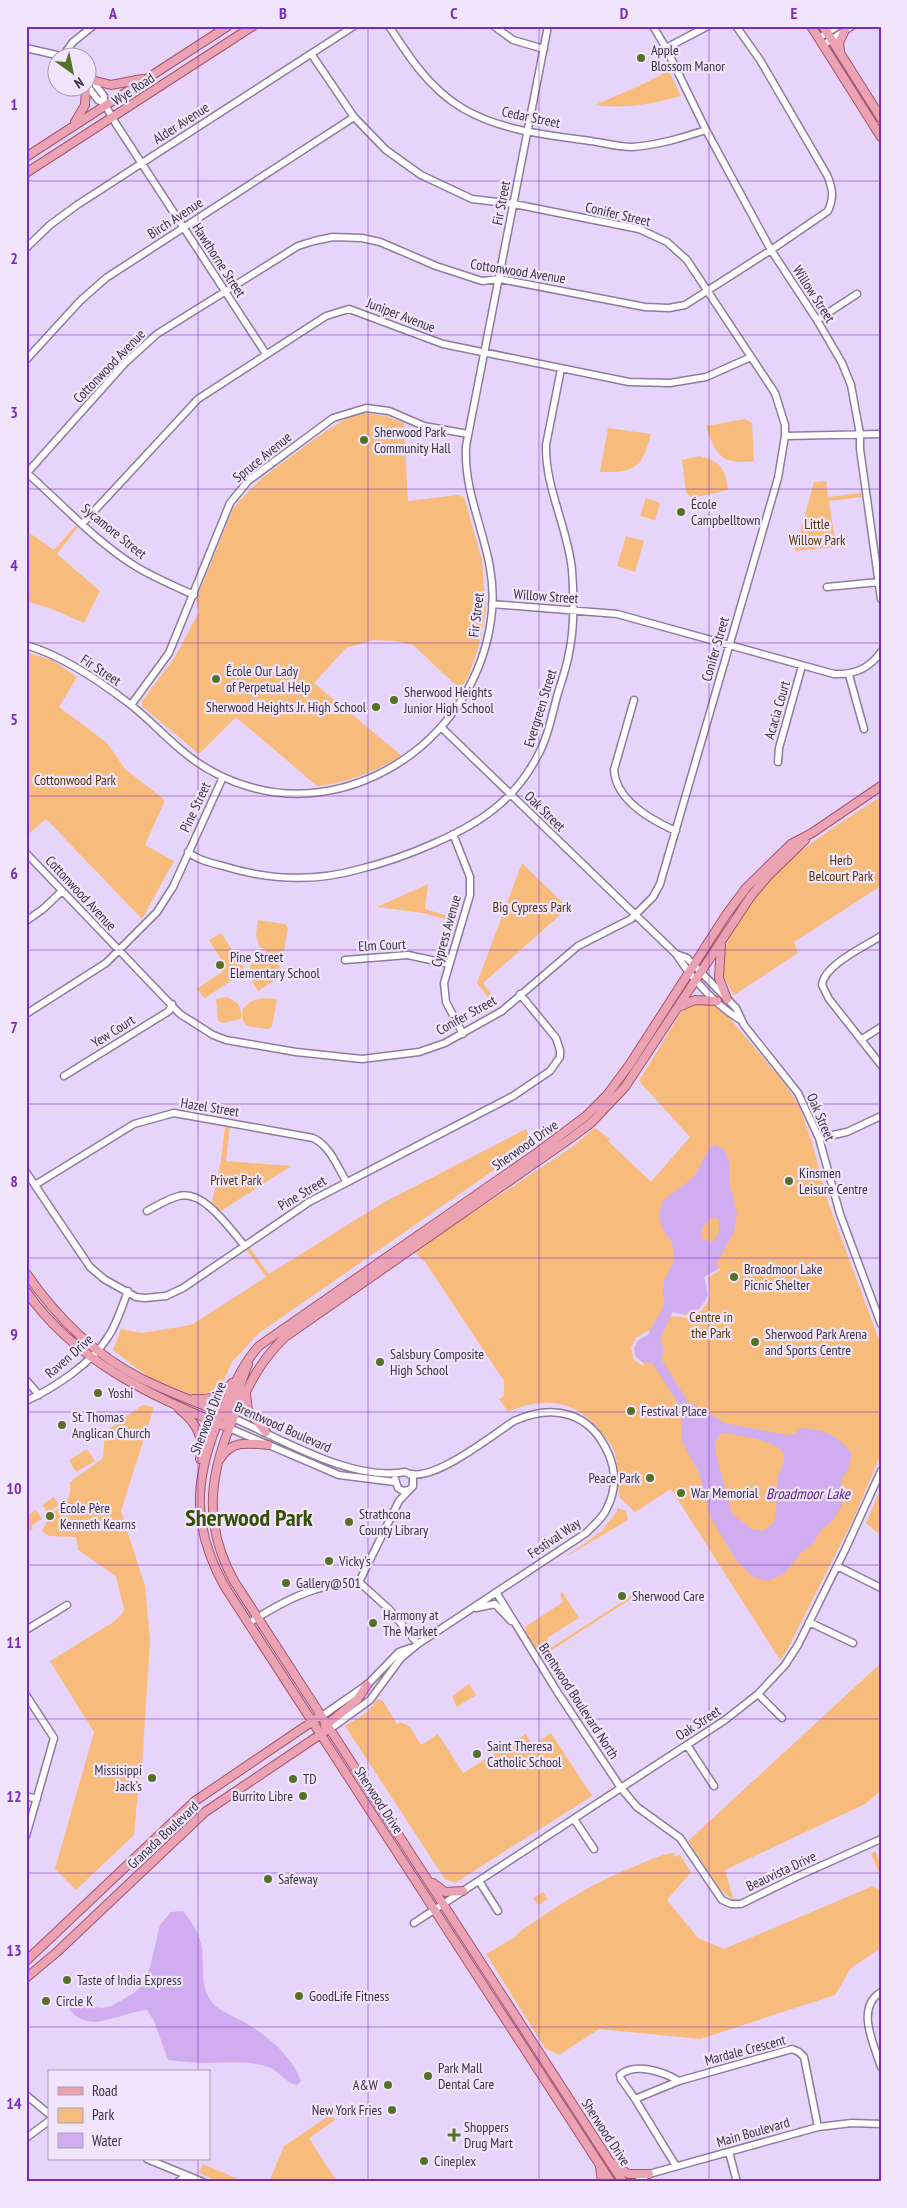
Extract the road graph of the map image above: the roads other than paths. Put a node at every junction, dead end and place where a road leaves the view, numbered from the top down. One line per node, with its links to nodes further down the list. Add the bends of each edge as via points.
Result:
1 (92, 26): 16 (street)
2 (228, 26): 22 (main road, Wye Road)
3 (253, 26): 28 (main road, Wye Road)
4 (354, 26): 20 (street, Alder Avenue)
5 (389, 26): 32 (street, Cedar Street, via 416,67 445,95 479,116)
6 (494, 26): 17 (street, via 513,40)
7 (548, 26): 17 (street, Fir Street)
8 (653, 26): 18 (street, Willow Street)
9 (708, 26): 18 (street)
10 (736, 26): 40 (street, Cottonwood Avenue, via 760,60 833,188 828,210)
11 (811, 26): 14 (main road)
12 (845, 28): 13 (street); 21 (main road, via 839,42)
13 (828, 33): 14 (street); 21 (main road)
14 (821, 41): 33 (main road)
15 (26, 48): 19 (street)
16 (69, 48)
17 (544, 48): 32 (street, Fir Street)
18 (666, 48): 31 (street, Willow Street)
19 (48, 53)
20 (312, 54): 27 (street, Conifer Street); 35 (street, Alder Avenue)
21 (841, 54): 29 (main road)
22 (149, 78): 23 (main road, via 110,85); 26 (main road, Wye Road)
23 (98, 83)
24 (98, 91): 26 (street, Hawthorne Street, via 104,96)
25 (86, 98): 30 (main road)
26 (105, 104): 28 (street, Hawthorne Street); 30 (main road, Wye Road)
27 (354, 117): 37 (street, Conifer Street, via 386,150 421,175 472,199); 38 (street, Birch Avenue)
28 (112, 118): 35 (street, Hawthorne Street); 36 (main road, Wye Road)
29 (881, 118)
30 (72, 128): 34 (main road, Wye Road)
31 (706, 130): 32 (street, Cedar Street, via 665,144 630,147); 40 (street, Willow Street)
32 (527, 131): 37 (street, Fir Street)
33 (881, 137)
34 (26, 157)
35 (141, 164): 38 (street, Hawthorne Street); 39 (street, Alder Avenue, via 63,215)
36 (26, 173)
37 (514, 204): 41 (street, Fir Street); 43 (street, Conifer Street, via 648,232 678,251)
38 (183, 227): 42 (street, Hawthorne Street); 49 (street, Birch Avenue, via 91,290)
39 (26, 248)
40 (771, 250): 43 (street, Cottonwood Avenue); 45 (street, Willow Street)
41 (500, 279): 42 (street, Cottonwood Avenue, via 482,281 380,242 333,237 298,246); 43 (street, Cottonwood Avenue, via 657,308 685,305); 46 (street, Fir Street)
42 (224, 291): 47 (street, Hawthorne Street); 55 (street, Cottonwood Avenue, via 138,350)
43 (708, 291): 48 (street, Conifer Street)
44 (857, 294): 45 (street)
45 (817, 320): 52 (street, Willow Street, via 851,385)
46 (484, 353): 47 (street, Juniper Avenue, via 443,344 350,309 326,316); 50 (street, Juniper Avenue); 51 (street, Fir Street)
47 (266, 354): 56 (street, Juniper Avenue, via 191,404)
48 (751, 357): 50 (street, Juniper Avenue, via 706,377 670,383 629,382); 54 (street, Conifer Street, via 775,393)
49 (26, 360)
50 (561, 369): 62 (street, Evergreen Street, via 546,458 572,569)
51 (468, 434): 59 (street, Spruce Avenue, via 424,426 389,412 366,408 333,418 248,481 236,495); 61 (street, Fir Street, via 466,470 491,566)
52 (860, 434): 53 (street); 54 (street); 57 (street, Willow Street)
53 (881, 434)
54 (786, 436): 64 (street, Conifer Street, via 778,478)
55 (26, 474): 56 (street, Sycamore Street)
56 (82, 523): 59 (street, Sycamore Street, via 135,565)
57 (879, 582): 58 (street); 60 (street, Willow Street)
58 (827, 588)
59 (194, 595): 69 (street, Spruce Avenue, via 169,653)
60 (881, 599)
61 (492, 604): 62 (street, Willow Street); 70 (street, Fir Street, via 485,646 474,679)
62 (574, 610): 64 (street, Willow Street, via 617,614); 75 (street, Evergreen Street, via 570,653 545,740 537,758)
63 (26, 645): 69 (street, Fir Street, via 80,671)
64 (729, 645): 66 (street, Willow Street); 76 (street, Conifer Street)
65 (881, 652): 67 (street, via 866,668)
66 (802, 666): 67 (street, Willow Street); 72 (street, Acacia Court)
67 (849, 675): 71 (street)
68 (634, 700): 76 (street, via 614,770 615,779 634,806 651,820)
69 (131, 705): 73 (street, Fir Street, via 186,755)
70 (442, 728): 73 (street, Fir Street, via 399,764 351,786 311,794 280,794); 75 (street, Oak Street)
71 (864, 729)
72 (778, 762)
73 (223, 777): 79 (street, Pine Street)
74 (881, 786): 77 (main road, Sherwood Drive)
75 (509, 794): 78 (street, Evergreen Street, via 490,812); 82 (street, Oak Street)
76 (676, 831): 82 (street, Conifer Street, via 660,884 653,898)
77 (812, 833): 85 (main road, Sherwood Drive, via 751,896); 89 (main road, Sherwood Drive, via 790,844 753,881)
78 (453, 834): 79 (street, Evergreen Street, via 379,864 323,877 245,873); 88 (street, Cypress Avenue, via 470,877 470,895)
79 (188, 852): 86 (street, Pine Street, via 173,887 157,912)
80 (26, 853): 81 (street, Cottonwood Avenue)
81 (62, 891): 83 (street); 86 (street, Cottonwood Avenue)
82 (635, 915): 89 (street, Oak Street, via 676,954 687,958); 91 (street, Conifer Street, via 578,946)
83 (26, 921)
84 (881, 936): 100 (street, via 832,967 822,980 829,999)
85 (722, 940): 90 (main road, Sherwood Drive); 92 (main road, via 719,978)
86 (118, 950): 94 (street, Conifer Street); 96 (street, Pine Street, via 106,963)
87 (345, 960): 88 (street, Elm Court, via 408,955)
88 (449, 964): 99 (street, Cypress Avenue, via 444,982 446,1002)
89 (691, 969): 90 (street, Oak Street); 115 (main road, Sherwood Drive, via 630,1064 586,1116 277,1333)
90 (699, 977): 92 (street, Oak Street); 93 (street, Oak Street); 95 (main road, Sherwood Drive)
91 (520, 994): 99 (street, Conifer Street, via 502,1011); 106 (street, Pine Street, via 559,1045 560,1057 550,1071 514,1096)
92 (727, 999): 97 (street, Oak Street)
93 (717, 1001): 95 (main road, via 689,1001); 97 (street, Oak Street)
94 (172, 1004): 99 (street, Conifer Street, via 194,1024 226,1040 342,1058 380,1058 419,1052); 102 (street, Yew Court, via 169,1011)
95 (676, 1011): 119 (main road, Sherwood Drive, via 625,1087 591,1123 285,1337 260,1364)
96 (26, 1014)
97 (741, 1020): 104 (street, Oak Street, via 798,1093)
98 (881, 1027): 100 (street)
99 (463, 1034)
100 (862, 1039): 101 (street)
101 (881, 1065)
102 (64, 1076)
103 (881, 1116): 104 (street, via 847,1132)
104 (819, 1138): 113 (street, Oak Street, via 840,1214)
105 (26, 1172): 107 (street, Pine Street)
106 (346, 1181): 107 (street, Hazel Street, via 330,1152 314,1138 174,1113 134,1124); 109 (street, Pine Street)
107 (35, 1185): 112 (street, Pine Street, via 84,1260 104,1279)
108 (147, 1211): 109 (street, via 181,1196 204,1200)
109 (244, 1244): 112 (street, Pine Street, via 183,1288 166,1296 136,1297)
110 (26, 1273): 114 (main road, Brentwood Boulevard, via 57,1313)
111 (26, 1291): 116 (main road, Brentwood Boulevard, via 50,1320)
112 (128, 1291): 114 (street, Raven Drive, via 108,1338)
113 (881, 1324)
114 (97, 1350): 116 (street, Raven Drive); 121 (main road, Brentwood Boulevard, via 139,1377)
115 (252, 1355): 117 (main road, Sherwood Drive); 124 (main road)
116 (90, 1357): 120 (street, Raven Drive); 123 (main road, Brentwood Boulevard)
117 (237, 1378): 121 (main road, via 216,1397); 124 (main road, Sherwood Drive)
118 (26, 1380): 120 (street)
119 (247, 1389): 124 (main road, Sherwood Drive); 127 (main road, via 248,1411)
120 (39, 1395): 122 (street, Raven Drive)
121 (187, 1399): 124 (main road, Brentwood Boulevard)
122 (26, 1401)
123 (169, 1402): 125 (main road, Brentwood Boulevard); 131 (main road, via 190,1418 197,1428 202,1442)
124 (228, 1416): 125 (main road, Sherwood Drive); 126 (main road, Sherwood Drive); 127 (street, Brentwood Boulevard)
125 (217, 1423): 126 (main road, Brentwood Boulevard); 131 (main road, Sherwood Drive)
126 (229, 1428): 128 (street, Brentwood Boulevard); 129 (main road, Sherwood Drive)
127 (266, 1432): 132 (street, Brentwood Boulevard, via 349,1469)
128 (268, 1445): 129 (main road, via 231,1446); 134 (street, Brentwood Boulevard, via 339,1474)
129 (216, 1465): 143 (main road, Sherwood Drive, via 213,1493 217,1538 226,1567)
130 (881, 1471): 137 (street, Oak Street)
131 (201, 1474): 145 (main road, Sherwood Drive, via 201,1518 206,1545 217,1572)
132 (399, 1474): 133 (street); 134 (street)
133 (411, 1474): 135 (street, via 414,1483); 140 (street, Festival Way, via 418,1476 446,1465 514,1421 540,1412 579,1418 594,1430 606,1448 615,1476 608,1507 586,1533)
134 (396, 1485): 135 (street, via 403,1491); 136 (street)
135 (409, 1490): 136 (street)
136 (400, 1501): 138 (street)
137 (837, 1566): 139 (street); 144 (street, Oak Street)
138 (359, 1582): 143 (street, via 317,1589 290,1598); 149 (street, via 389,1609)
139 (881, 1588)
140 (496, 1592): 142 (street, Festival Way); 146 (street)
141 (67, 1605): 147 (street)
142 (466, 1612): 146 (street, via 495,1604); 149 (street, Festival Way)
143 (258, 1618): 145 (street); 153 (main road, Sherwood Drive)
144 (809, 1622): 148 (street); 151 (street, Oak Street, via 785,1665)
145 (249, 1624): 155 (main road, Sherwood Drive)
146 (517, 1627): 160 (street, Brentwood Boulevard North)
147 (26, 1630)
148 (853, 1643)
149 (418, 1644): 150 (street, Festival Way, via 399,1652); 156 (street, Festival Way, via 401,1658 370,1700)
150 (367, 1685): 153 (street, Festival Way); 156 (main road, Granada Boulevard, via 357,1700)
151 (758, 1694): 154 (street); 158 (street, Oak Street, via 736,1713)
152 (26, 1695): 162 (street, via 54,1738)
153 (322, 1716): 155 (main road, Granada Boulevard); 156 (main road, Sherwood Drive)
154 (782, 1718)
155 (313, 1721): 157 (main road, Sherwood Drive); 174 (main road, Granada Boulevard, via 195,1801)
156 (329, 1726): 157 (main road, Granada Boulevard); 167 (main road, Sherwood Drive)
157 (321, 1734): 171 (main road, Sherwood Drive); 175 (main road, Granada Boulevard, via 204,1812)
158 (687, 1745): 159 (street); 160 (street, Oak Street)
159 (714, 1786)
160 (621, 1788): 163 (street, Oak Street); 165 (street, Beauvista Drive, via 637,1806 680,1838 715,1892 731,1904 741,1904)
161 (26, 1796): 162 (street)
162 (37, 1799): 164 (street)
163 (574, 1819): 166 (street); 168 (street, Oak Street)
164 (26, 1836)
165 (881, 1839)
166 (594, 1849)
167 (428, 1880): 169 (main road, via 444,1892); 170 (main road, Sherwood Drive)
168 (479, 1881): 169 (street, Oak Street); 172 (street)
169 (463, 1892): 170 (street, Oak Street)
170 (444, 1904): 171 (street, Oak Street); 187 (main road, Sherwood Drive)
171 (435, 1910): 173 (street, Oak Street); 189 (main road, Sherwood Drive)
172 (498, 1911)
173 (414, 1923)
174 (26, 1961)
175 (26, 1978)
176 (881, 1992): 177 (street, via 867,2011)
177 (881, 2067)
178 (679, 2081): 180 (street, Mardale Crescent); 180 (street, via 666,2074 632,2068 620,2075); 184 (street, Mardale Crescent, via 792,2049 804,2057)
179 (26, 2095): 181 (street)
180 (635, 2099): 190 (street)
181 (48, 2113)
182 (48, 2122): 185 (street)
183 (881, 2124): 184 (street, Main Boulevard)
184 (818, 2127): 186 (street, Main Boulevard)
185 (26, 2138)
186 (729, 2152): 190 (street, Main Boulevard); 200 (street)
187 (605, 2154): 191 (main road, via 625,2173); 197 (main road, Sherwood Drive)
188 (149, 2160): 192 (street)
189 (600, 2164): 195 (main road); 196 (main road, Sherwood Drive)
190 (676, 2166): 191 (street, Main Boulevard)
191 (649, 2174): 198 (street, Main Boulevard); 199 (main road)
192 (186, 2175): 193 (street); 194 (street)
193 (178, 2182)
194 (203, 2182)
195 (602, 2182)
196 (611, 2182)
197 (623, 2182)
198 (636, 2182)
199 (642, 2182)
200 (736, 2182)

